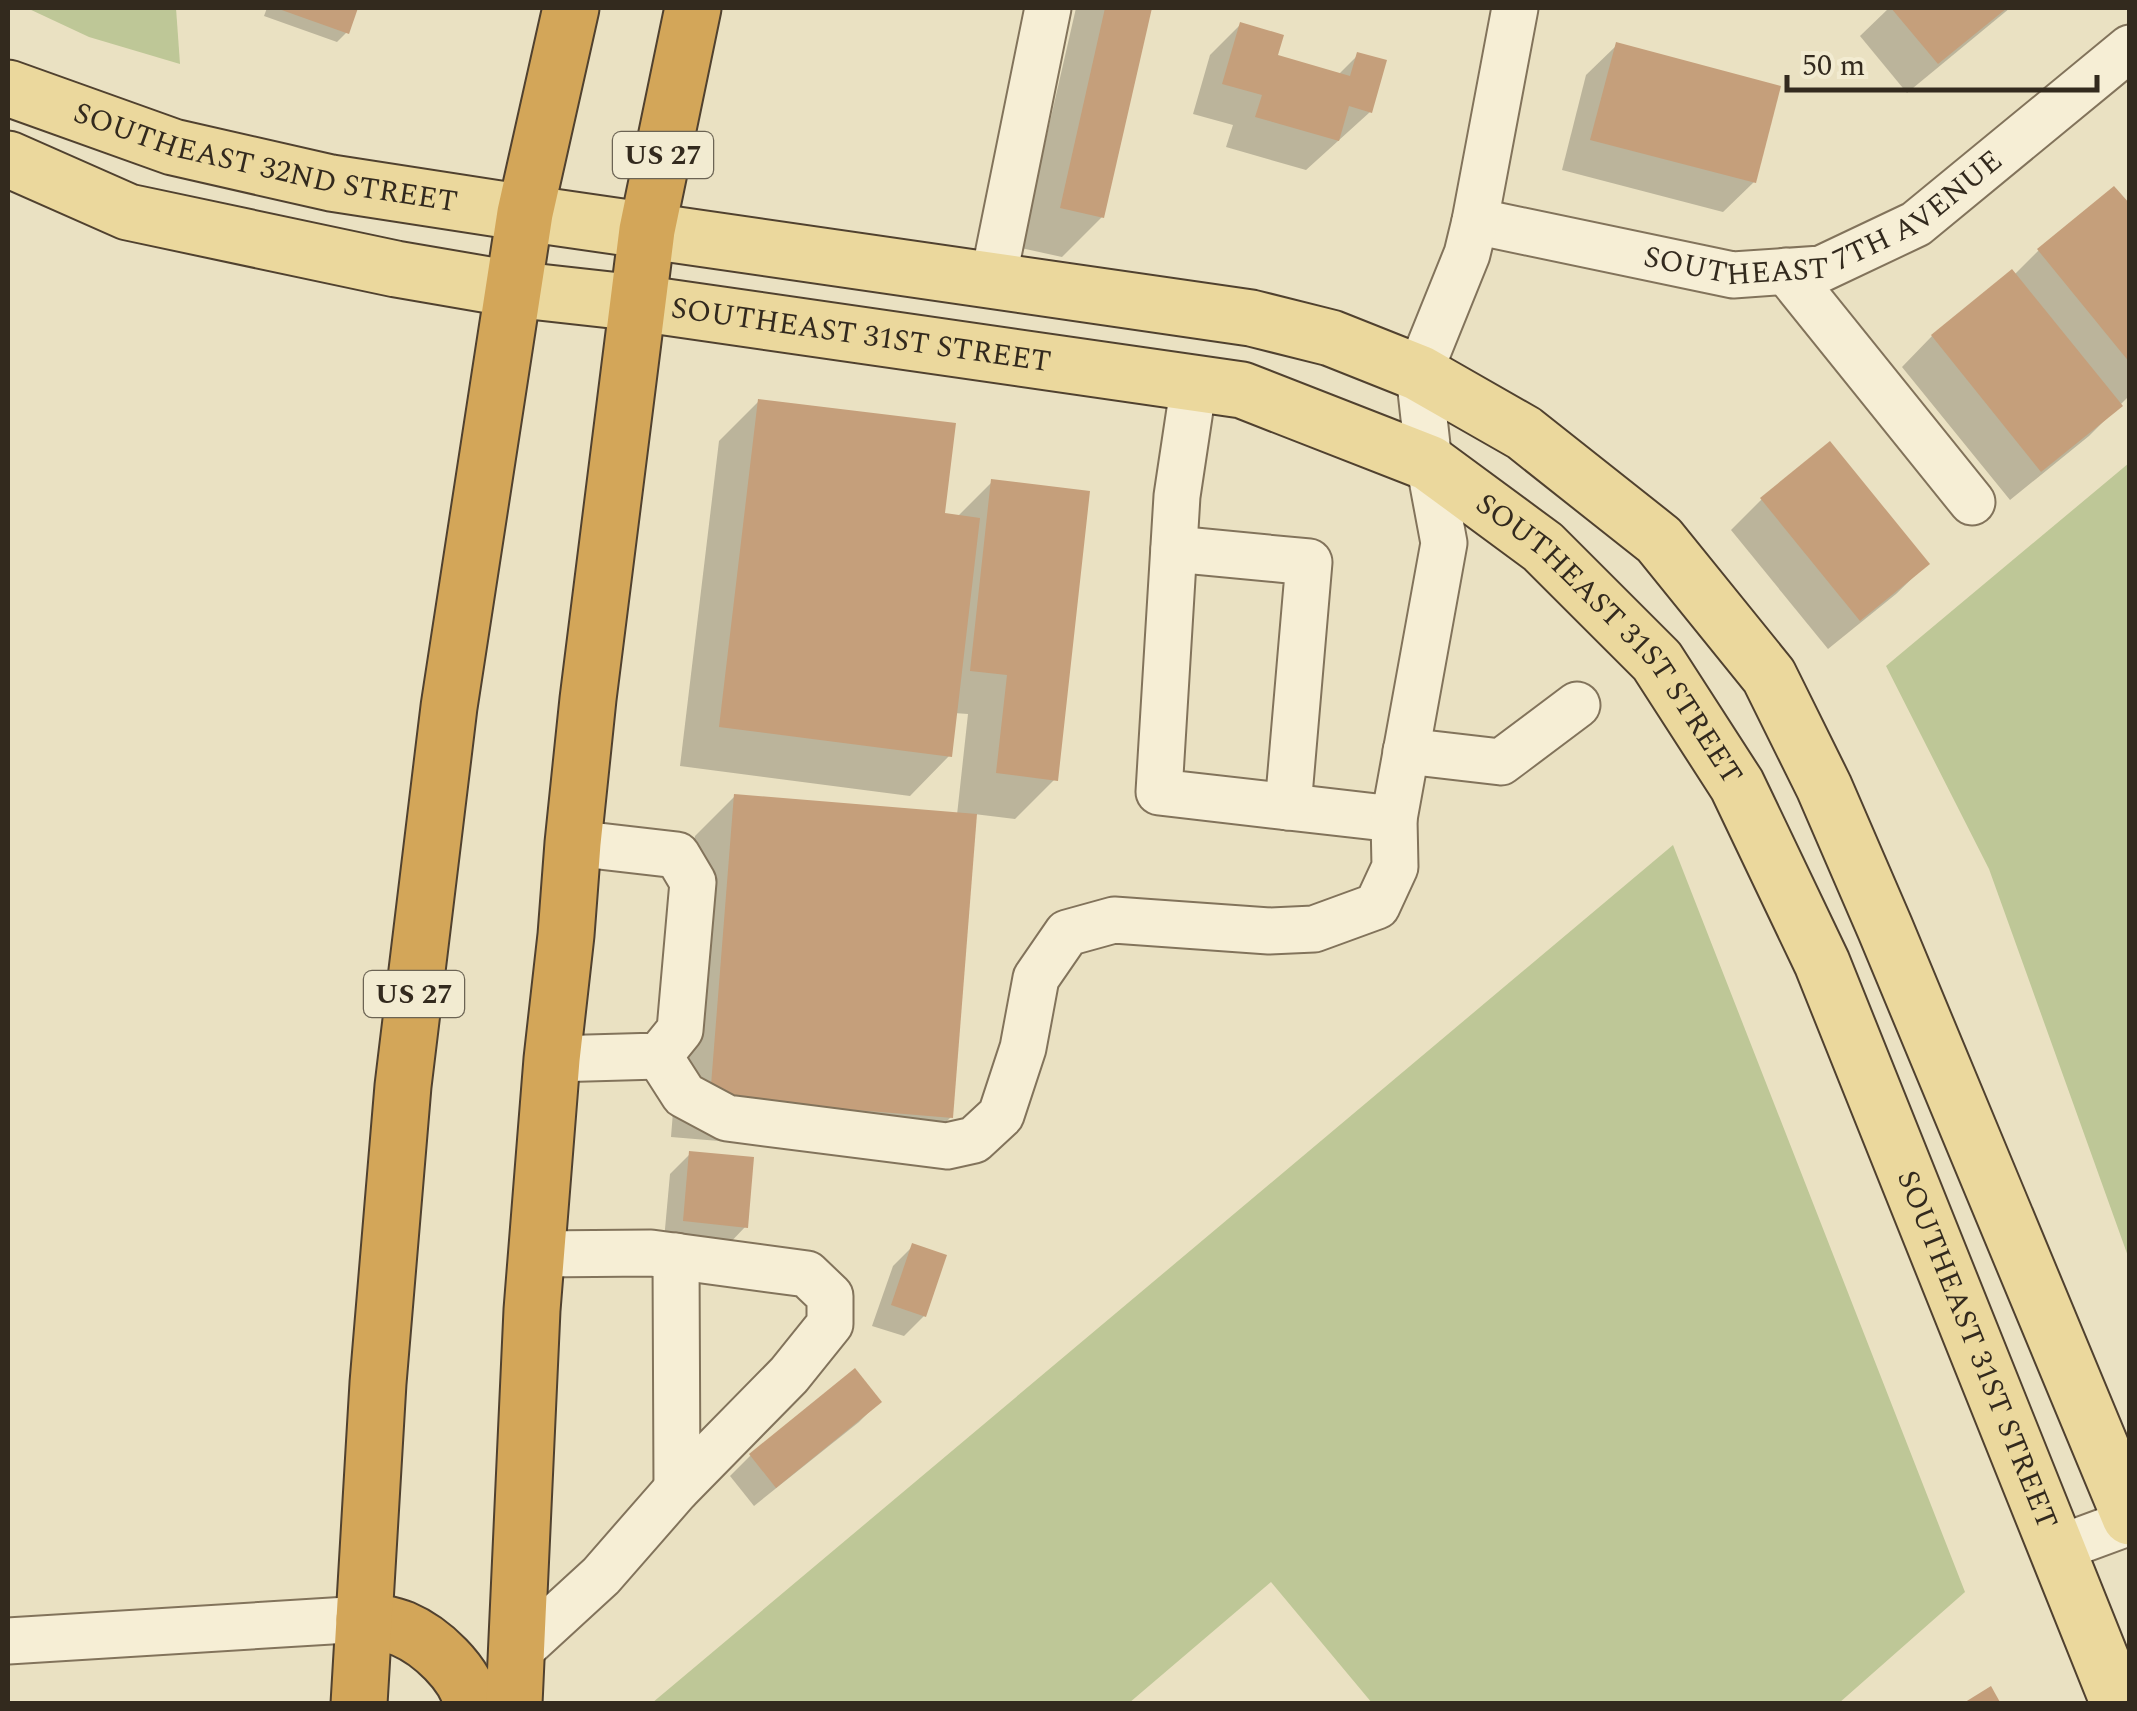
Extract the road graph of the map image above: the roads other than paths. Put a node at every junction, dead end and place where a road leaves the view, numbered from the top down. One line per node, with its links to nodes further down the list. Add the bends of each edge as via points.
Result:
1 (571, 8): 8 (highway, US 27)
2 (693, 8): 10 (highway, US 27)
3 (1048, 8): 12 (street)
4 (1516, 8): 9 (street)
5 (2123, 66): 11 (street, SOUTHEAST 7TH AVENUE, via 1916,224 1821,269)
6 (8, 88): 8 (main road, SOUTHEAST 32ND STREET, via 173,147 331,182)
7 (8, 160): 13 (main road, via 128,212)
8 (524, 213): 10 (main road); 13 (highway, US 27)
9 (1475, 221): 11 (street, SOUTHEAST 7TH AVENUE, via 1733,276); 15 (street)
10 (647, 230): 12 (main road); 14 (highway, US 27)
11 (1786, 271): 18 (street)
12 (992, 280): 15 (main road, via 1251,318 1331,338)
13 (512, 289): 14 (main road, SOUTHEAST 31ST STREET); 32 (highway, US 27, via 449,707 405,1068)
14 (638, 303): 16 (main road, SOUTHEAST 31ST STREET); 24 (highway, US 27)
15 (1419, 373): 17 (street); 30 (main road, via 1524,433 1659,540 1769,676 1886,928)
16 (1194, 384): 17 (main road, SOUTHEAST 31ST STREET, via 1242,390); 19 (street)
17 (1429, 463): 21 (street, via 1444,543); 31 (main road, SOUTHEAST 31ST STREET, via 1543,546 1657,661 1737,785 1822,962)
18 (1972, 502)
19 (1174, 549): 22 (street, via 1159,792); 22 (street, via 1309,562)
20 (1577, 706): 21 (street, via 1501,762)
21 (1406, 751): 23 (street)
22 (1288, 807): 23 (street)
23 (1394, 819): 25 (street, via 1395,867 1377,906 1314,929 1114,920 1067,934 1036,978 1001,1115 974,1140 947,1146 728,1118 684,1095)
24 (573, 843): 25 (street, via 677,855 693,882 680,1030); 26 (highway, US 27)
25 (660, 1056): 26 (street)
26 (552, 1059): 27 (highway, US 27)
27 (537, 1254): 28 (street); 34 (highway, US 27)
28 (676, 1256): 29 (street); 29 (street, via 807,1274 830,1296 830,1324)
29 (677, 1489): 34 (street)
30 (2130, 1519): 31 (street)
31 (2056, 1549): 37 (main road, SOUTHEAST 31ST STREET)
32 (364, 1620): 33 (street); 35 (highway, US 27); 36 (highway, via 404,1629 442,1654)
33 (8, 1642)
34 (515, 1679)
35 (359, 1704)
36 (472, 1704)
37 (2119, 1704)

